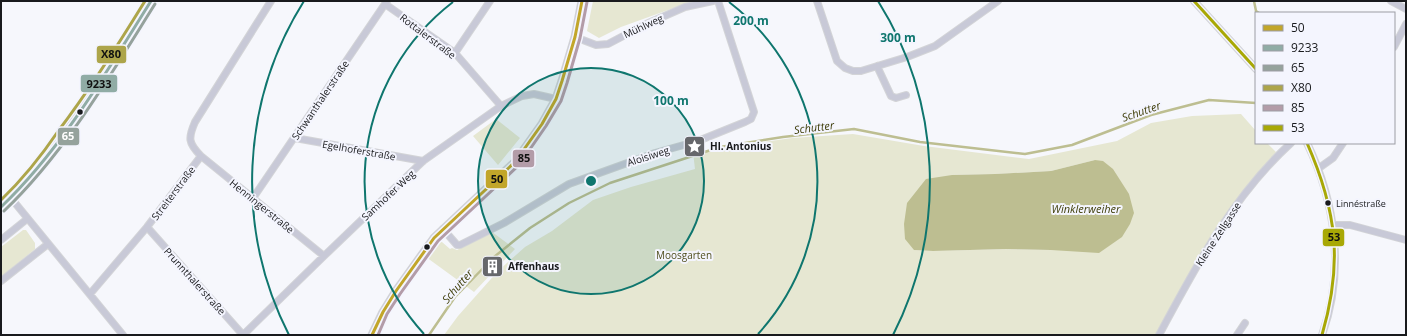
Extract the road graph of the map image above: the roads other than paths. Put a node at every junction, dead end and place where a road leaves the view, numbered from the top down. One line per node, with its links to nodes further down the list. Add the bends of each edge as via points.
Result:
1 (151, 1): 29 (main road, via 80,111 38,168)
2 (271, 1): 26 (street, Streiterstraße, via 195,122 190,133 190,142)
3 (490, 1): 16 (street)
4 (582, 1): 14 (street)
5 (713, 1): 14 (street, Mühlweg, via 685,8 608,44 596,45)
6 (718, 1): 35 (street, Aloisiweg, via 754,112 751,119 698,141 655,153 569,184 504,223 460,245)
7 (817, 1): 17 (street, via 837,61 853,71)
8 (998, 1): 17 (street, via 935,46)
9 (1194, 1): 18 (street)
10 (1391, 1): 12 (street)
11 (386, 2): 16 (street, Rottalerstraße); 22 (street, Schwanthalerstraße)
12 (1406, 9)
13 (1406, 24): 15 (street)
14 (574, 37): 20 (street)
15 (1395, 45)
16 (455, 53): 21 (street, Rottalerstraße)
17 (877, 66): 19 (street, via 891,96 896,98)
18 (1255, 68)
19 (906, 95)
20 (556, 99): 21 (street, Samhofer Weg, via 534,94 522,96); 35 (street, via 515,162)
21 (501, 106): 27 (street, Samhofer Weg)
22 (295, 138): 27 (street, Egelhoferstraße); 30 (street, Schwanthalerstraße)
23 (1290, 144): 46 (street, Kleine Zellgasse, via 1251,186 1222,226)
24 (1307, 144): 28 (street)
25 (1342, 144): 28 (street, via 1333,158)
26 (200, 156): 30 (street, Henningerstraße); 34 (street, Streiterstraße)
27 (423, 161): 39 (street, Samhofer Weg)
28 (1319, 168): 33 (street)
29 (11, 198): 31 (main road); 32 (street)
30 (253, 198): 39 (street, Henningerstraße)
31 (1, 207)
32 (28, 219): 36 (street); 38 (street)
33 (1333, 225): 37 (street, via 1350,225); 48 (street, via 1335,281)
34 (147, 227): 41 (street, Streiterstraße); 44 (street, Prunnthalerstraße)
35 (442, 229): 45 (street, via 396,291)
36 (1, 240)
37 (1406, 240)
38 (48, 244): 40 (street); 41 (street)
39 (324, 256): 44 (street, Samhofer Weg)
40 (1, 281)
41 (90, 294): 43 (street)
42 (1245, 323): 47 (street)
43 (123, 335)
44 (243, 335)
45 (372, 335)
46 (1159, 335)
47 (1237, 335)
48 (1322, 335)

